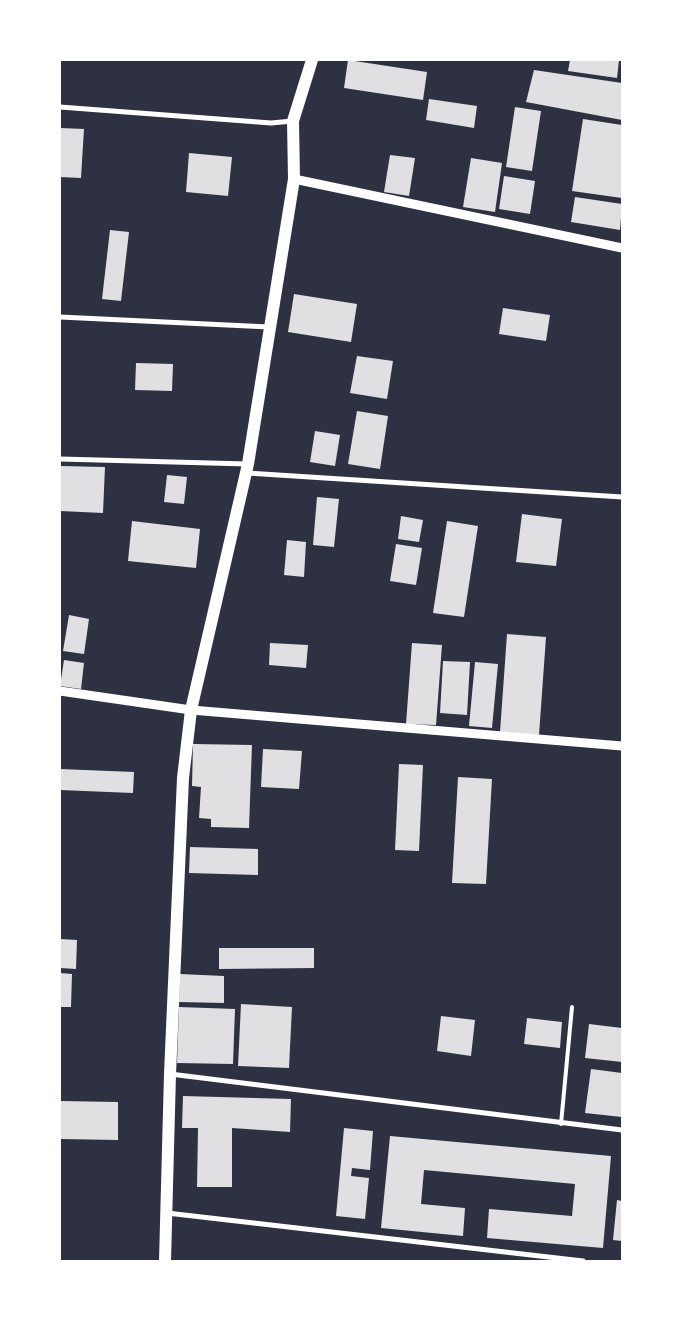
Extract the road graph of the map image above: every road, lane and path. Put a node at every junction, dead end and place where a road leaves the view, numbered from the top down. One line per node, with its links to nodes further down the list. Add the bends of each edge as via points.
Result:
1 (312, 60): 3 (main road)
2 (60, 106): 3 (street, via 271,123)
3 (293, 121): 4 (main road)
4 (294, 179): 5 (street); 7 (main road)
5 (622, 248)
6 (60, 317): 7 (street)
7 (270, 327): 9 (main road)
8 (60, 459): 9 (street)
9 (248, 469): 10 (street); 12 (main road)
10 (622, 497)
11 (60, 690): 12 (street)
12 (191, 710): 13 (street); 15 (main road, via 183,778)
13 (622, 746)
14 (572, 1006): 16 (lane)
15 (170, 1074): 16 (street); 18 (main road)
16 (561, 1124): 17 (street)
17 (622, 1130)
18 (165, 1213): 19 (main road); 20 (street)
19 (165, 1261)
20 (583, 1261)

